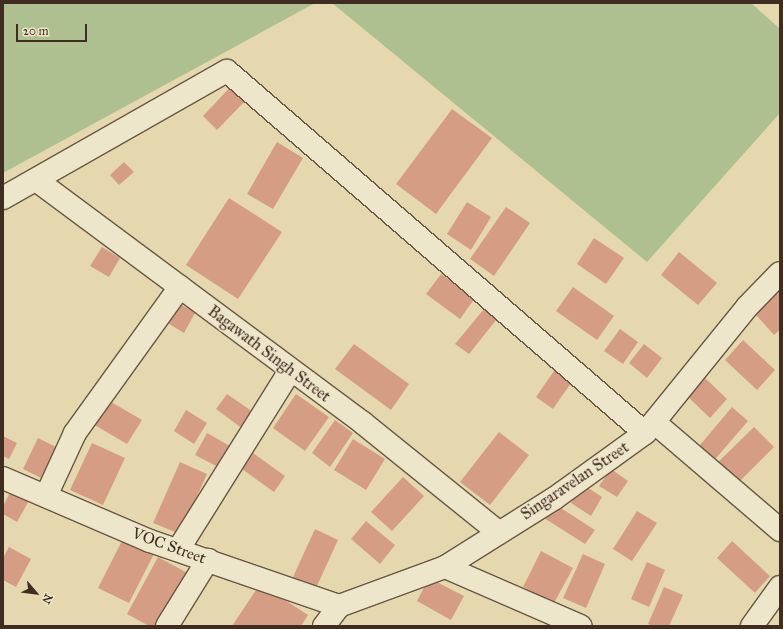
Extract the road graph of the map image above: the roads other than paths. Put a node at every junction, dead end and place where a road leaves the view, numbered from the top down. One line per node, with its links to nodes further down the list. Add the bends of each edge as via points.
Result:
1 (36, 180): 2 (street); 4 (street, Bagawath Singh Street); 6 (street, via 227,71)
2 (3, 198)
3 (780, 273): 6 (street, Singaravelan Street, via 747,307)
4 (180, 287): 5 (street, Bagawath Singh Street); 8 (street, via 75,433)
5 (290, 371): 10 (street, Bagawath Singh Street); 11 (street)
6 (650, 428): 9 (street); 10 (street, Singaravelan Street, via 555,498)
7 (3, 478): 8 (street, VOC Street)
8 (46, 496): 11 (street, VOC Street)
9 (780, 530)
10 (498, 532): 13 (street, Singaravelan Street)
11 (178, 550): 12 (street, VOC Street)
12 (208, 560): 15 (street, VOC Street); 17 (street)
13 (445, 567): 15 (street, Singaravelan Street); 16 (street)
14 (779, 591): 20 (street)
15 (339, 606): 18 (street)
16 (548, 620): 19 (street)
17 (167, 626)
18 (324, 626)
19 (581, 626)
20 (752, 626)

